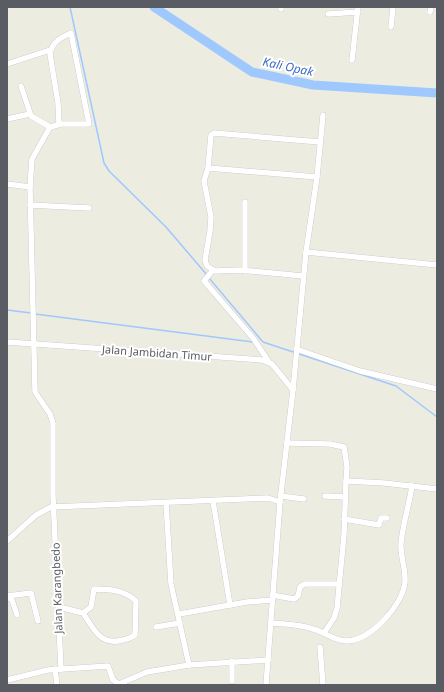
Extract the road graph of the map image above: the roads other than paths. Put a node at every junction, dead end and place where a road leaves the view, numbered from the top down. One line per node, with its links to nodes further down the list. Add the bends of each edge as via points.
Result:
1 (393, 7): 4 (street)
2 (358, 9): 3 (street); 6 (street)
3 (328, 14)
4 (391, 27)
5 (50, 50): 7 (street); 12 (street); 12 (street, via 56,41 71,33 89,124)
6 (352, 60)
7 (7, 64)
8 (21, 86): 9 (street)
9 (30, 114): 11 (street); 13 (street)
10 (323, 115): 14 (street)
11 (7, 119)
12 (59, 124): 13 (street)
13 (50, 127): 18 (street, Jalan Karangbedo, via 32,159)
14 (320, 142): 15 (street, via 214,133 211,135); 16 (street)
15 (208, 168): 16 (street); 24 (street, via 204,181 211,224 205,260 207,266)
16 (317, 177): 22 (street)
17 (7, 184): 18 (street)
18 (30, 187): 20 (street, Jalan Karangbedo)
19 (245, 202): 25 (street)
20 (30, 205): 21 (street); 28 (street, Jalan Karangbedo)
21 (88, 208)
22 (306, 252): 23 (street); 26 (street)
23 (437, 265)
24 (213, 270): 25 (street); 30 (street, via 204,281 253,338)
25 (245, 271): 26 (street)
26 (304, 276): 29 (street)
27 (7, 342): 28 (street, Jalan Jambidan Timur)
28 (34, 344): 30 (street, Jalan Jambidan Timur); 43 (street, Jalan Karangbedo, via 35,394 50,414 53,423)
29 (296, 352): 31 (street, via 360,372); 32 (street)
30 (269, 362): 32 (street)
31 (437, 389)
32 (293, 390): 33 (street)
33 (287, 443): 34 (street, via 330,444 344,447); 39 (street)
34 (346, 481): 35 (street); 38 (street)
35 (412, 486): 36 (street); 59 (street, via 401,544 405,582 399,600 379,626 357,640 339,641)
36 (437, 488)
37 (325, 496): 38 (street)
38 (344, 497): 45 (street)
39 (280, 499): 40 (street); 41 (street); 49 (street)
40 (304, 499)
41 (213, 501): 42 (street); 51 (street)
42 (166, 503): 43 (street); 53 (street, via 171,584)
43 (54, 507): 46 (street, via 36,515); 50 (street, Jalan Karangbedo)
44 (387, 518): 45 (street, via 381,518 378,525)
45 (344, 519): 47 (street)
46 (7, 541)
47 (340, 584): 49 (street, via 304,584 300,587 296,599); 59 (street, via 336,613)
48 (7, 596): 54 (street, via 12,600); 55 (street, via 31,593)
49 (272, 598): 51 (street); 57 (street)
50 (57, 604): 52 (street); 64 (street, Jalan Karangbedo)
51 (230, 605): 53 (street)
52 (84, 613): 52 (street, via 98,635 108,641 123,640 135,635 136,601 121,592 94,589 91,608)
53 (179, 614): 56 (street)
54 (17, 615)
55 (38, 621)
56 (180, 623): 58 (street); 63 (street)
57 (271, 623): 59 (street, via 306,627); 61 (street)
58 (156, 627)
59 (324, 633)
60 (320, 647): 69 (street)
61 (268, 660): 62 (street); 68 (street)
62 (232, 661): 63 (street); 66 (street)
63 (190, 665): 64 (street, via 147,672 119,684 113,680 108,666)
64 (58, 669): 65 (street); 67 (street, Jalan Karangbedo)
65 (7, 678)
66 (232, 681)
67 (57, 685)
68 (266, 685)
69 (323, 685)

